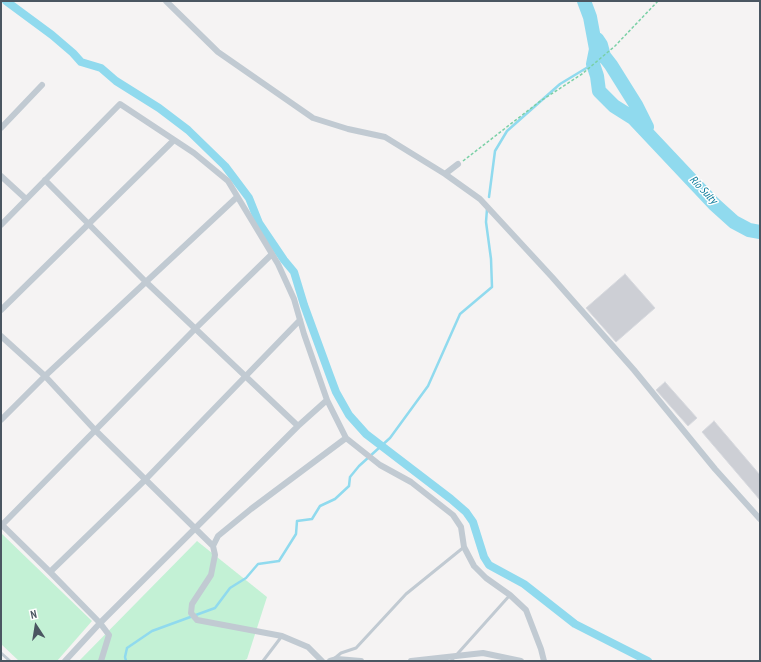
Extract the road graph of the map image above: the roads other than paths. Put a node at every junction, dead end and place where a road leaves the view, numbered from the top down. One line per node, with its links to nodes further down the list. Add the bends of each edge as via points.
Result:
1 (166, 1): 6 (street, via 218,52 312,118 385,137)
2 (42, 85): 3 (street)
3 (1, 128)
4 (174, 140): 8 (street, via 120,104); 9 (street, via 228,181); 11 (street)
5 (458, 164): 6 (street)
6 (446, 174): 27 (street, via 480,199 552,277 634,370 714,469)
7 (1, 176): 10 (street)
8 (45, 180): 10 (street); 11 (street)
9 (237, 197): 13 (street); 14 (street)
10 (26, 199): 12 (street)
11 (88, 224): 14 (street); 15 (street)
12 (1, 225)
13 (272, 254): 16 (street, via 294,299); 17 (street)
14 (146, 282): 17 (street); 19 (street)
15 (1, 310)
16 (300, 320): 20 (street); 21 (street)
17 (195, 329): 20 (street); 24 (street)
18 (1, 336): 19 (street)
19 (46, 376): 22 (street); 24 (street)
20 (245, 376): 23 (street); 26 (street)
21 (326, 400): 23 (street); 25 (street)
22 (1, 420)
23 (298, 426): 29 (street)
24 (95, 430): 26 (street); 28 (street)
25 (346, 438): 30 (street, via 251,509 218,536); 31 (street, via 380,465 411,482 453,515 461,527)
26 (146, 479): 29 (street); 32 (street)
27 (760, 519)
28 (1, 524): 32 (street)
29 (196, 529): 30 (street); 34 (street)
30 (213, 546): 35 (street, via 215,555 211,575 192,604 191,613 197,620)
31 (464, 547): 33 (street, via 474,566); 43 (lane, via 406,594 356,648 341,653)
32 (50, 572): 34 (street)
33 (510, 595): 37 (lane); 48 (street, via 526,610)
34 (100, 623): 39 (street); 40 (street, via 109,635)
35 (282, 636): 41 (lane); 42 (street, via 308,647)
36 (1, 653): 38 (lane)
37 (456, 656): 45 (street); 46 (lane); 47 (street, via 483,653)
38 (10, 661)
39 (65, 661)
40 (101, 661)
41 (263, 661)
42 (322, 661)
43 (332, 661): 44 (street)
44 (361, 661)
45 (411, 661)
46 (451, 661)
47 (521, 661)
48 (544, 661)

